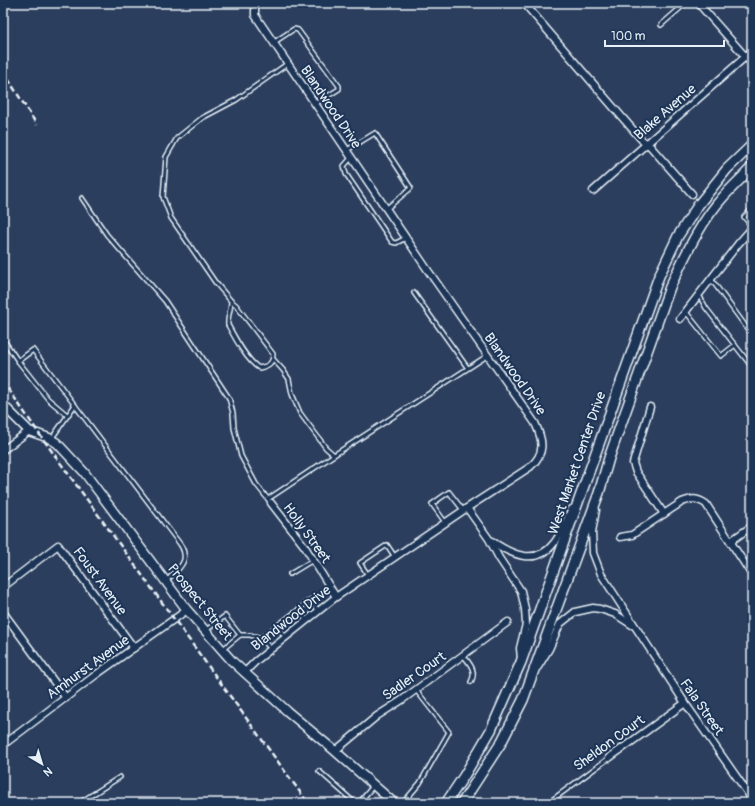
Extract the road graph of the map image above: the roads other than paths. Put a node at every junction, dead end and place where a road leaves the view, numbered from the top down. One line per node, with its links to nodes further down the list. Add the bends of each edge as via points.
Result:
1 (255, 3): 6 (street, Blandwood Drive, via 256,15)
2 (524, 3): 12 (street)
3 (686, 3): 5 (lane)
4 (698, 3): 8 (street)
5 (661, 25)
6 (273, 43): 9 (street, Blandwood Drive); 11 (lane, via 294,29 298,30 339,86 339,89)
7 (752, 51): 8 (street, Blake Avenue)
8 (746, 57): 10 (street); 12 (street, Blake Avenue)
9 (287, 64): 11 (street, Blandwood Drive); 27 (lane, via 236,100 202,118 177,138 166,157 163,197 171,218)
10 (752, 64)
11 (315, 104): 14 (street, Blandwood Drive)
12 (647, 144): 17 (street, Blake Avenue); 18 (street)
13 (752, 145): 46 (main road, West Market Center Drive, via 722,175 678,236 659,276)
14 (346, 150): 15 (street, Blandwood Drive); 20 (lane, via 375,133 411,188)
15 (351, 158): 20 (street, Blandwood Drive); 23 (lane, via 344,166 346,174 392,242 396,243)
16 (752, 167): 47 (main road, West Market Center Drive, via 711,213 670,287)
17 (593, 191)
18 (692, 194)
19 (82, 198): 48 (lane, via 107,235 164,301 228,398 241,456 256,484)
20 (386, 209): 23 (street, Blandwood Drive)
21 (752, 209): 22 (lane, via 744,217)
22 (752, 228): 24 (street)
23 (406, 238): 33 (street, Blandwood Drive)
24 (711, 279): 26 (street); 30 (lane)
25 (414, 293): 37 (lane)
26 (699, 295): 28 (street); 32 (lane)
27 (231, 302): 34 (lane, via 266,344 273,354); 34 (lane, via 228,325 255,366 267,366)
28 (686, 312): 29 (street); 32 (lane, via 720,356)
29 (680, 319)
30 (752, 335)
31 (3, 339): 35 (lane)
32 (735, 345): 36 (lane)
33 (487, 356): 37 (lane); 49 (street, Blandwood Drive, via 535,423 542,437 541,453 530,467)
34 (273, 359): 45 (lane, via 289,379 300,413)
35 (18, 361): 39 (lane, via 33,350); 41 (lane, via 48,399)
36 (752, 367)
37 (467, 368): 45 (lane)
38 (3, 405): 42 (street, Prospect Street)
39 (75, 405): 41 (lane); 61 (lane, via 180,544 184,559)
40 (650, 407): 50 (street, via 633,463 636,472)
41 (67, 414): 43 (lane)
42 (29, 431): 43 (street, Prospect Street); 44 (street)
43 (51, 440): 61 (street, Prospect Street, via 57,443 84,472)
44 (3, 450)
45 (334, 455): 48 (lane)
46 (583, 488): 54 (street, via 554,543 544,552 536,556 517,555); 80 (main road, West Market Center Drive)
47 (599, 493): 71 (street, Fala Street, via 592,532 593,553 601,574); 83 (main road, West Market Center Drive)
48 (269, 501): 57 (street, Holly Street)
49 (465, 509): 51 (street, Blandwood Drive); 51 (lane, via 449,492 432,504); 54 (street)
50 (664, 514): 53 (street, via 632,535); 55 (street, via 682,502 696,499 706,504)
51 (446, 522): 56 (street, Blandwood Drive)
52 (752, 526): 55 (street)
53 (620, 537)
54 (489, 539): 80 (street, via 521,591 526,624 520,648)
55 (731, 540): 60 (street)
56 (395, 557): 59 (street, Blandwood Drive); 59 (lane, via 387,545 360,563)
57 (313, 560): 58 (lane); 63 (street, Holly Street)
58 (290, 574)
59 (368, 575): 63 (street, Blandwood Drive)
60 (752, 575)
61 (166, 581): 64 (street, Prospect Street)
62 (3, 587): 76 (street, Foust Avenue, via 58,545)
63 (336, 597): 66 (street, Blandwood Drive)
64 (187, 610): 72 (street, Prospect Street); 76 (street, Amhurst Avenue)
65 (298, 610): 66 (lane, via 310,600); 68 (lane); 70 (lane)
66 (319, 611): 68 (street, Blandwood Drive)
67 (3, 612): 85 (street)
68 (307, 621): 75 (street, Blandwood Drive)
69 (508, 622): 79 (street, Sadler Court)
70 (277, 626): 74 (lane); 75 (lane)
71 (635, 627): 83 (street, Fala Street, via 615,614 600,609 583,609 575,612 560,624 549,649); 86 (street, Fala Street)
72 (206, 631): 73 (lane, via 225,616); 77 (street, Prospect Street)
73 (240, 635): 74 (lane); 77 (lane)
74 (261, 638): 78 (lane)
75 (286, 638): 78 (street, Blandwood Drive)
76 (134, 648): 85 (street, Amhurst Avenue)
77 (222, 649): 81 (street, Prospect Street)
78 (271, 650): 81 (street, Blandwood Drive)
79 (463, 656): 82 (lane, via 473,670 474,678); 84 (street, Sadler Court)
80 (522, 662): 99 (main road, West Market Center Drive, via 491,730)
81 (244, 673): 88 (street, Prospect Street)
82 (471, 682)
83 (529, 682): 100 (main road, West Market Center Drive, via 501,744)
84 (416, 690): 88 (street, Sadler Court, via 377,716); 98 (lane, via 449,732 420,783)
85 (66, 698): 87 (street, Amhurst Avenue)
86 (685, 703): 89 (street, Sheldon Court); 93 (street, Fala Street)
87 (3, 745)
88 (335, 751): 92 (street, Prospect Street)
89 (609, 758): 101 (lane, Sheldon Court)
90 (319, 771): 95 (lane)
91 (120, 777): 94 (lane)
92 (374, 785): 96 (lane); 97 (street, Prospect Street)
93 (752, 800): 102 (street)
94 (79, 803)
95 (354, 803)
96 (359, 803)
97 (394, 803)
98 (403, 803)
99 (446, 803)
100 (462, 803)
101 (548, 803)
102 (749, 803)

